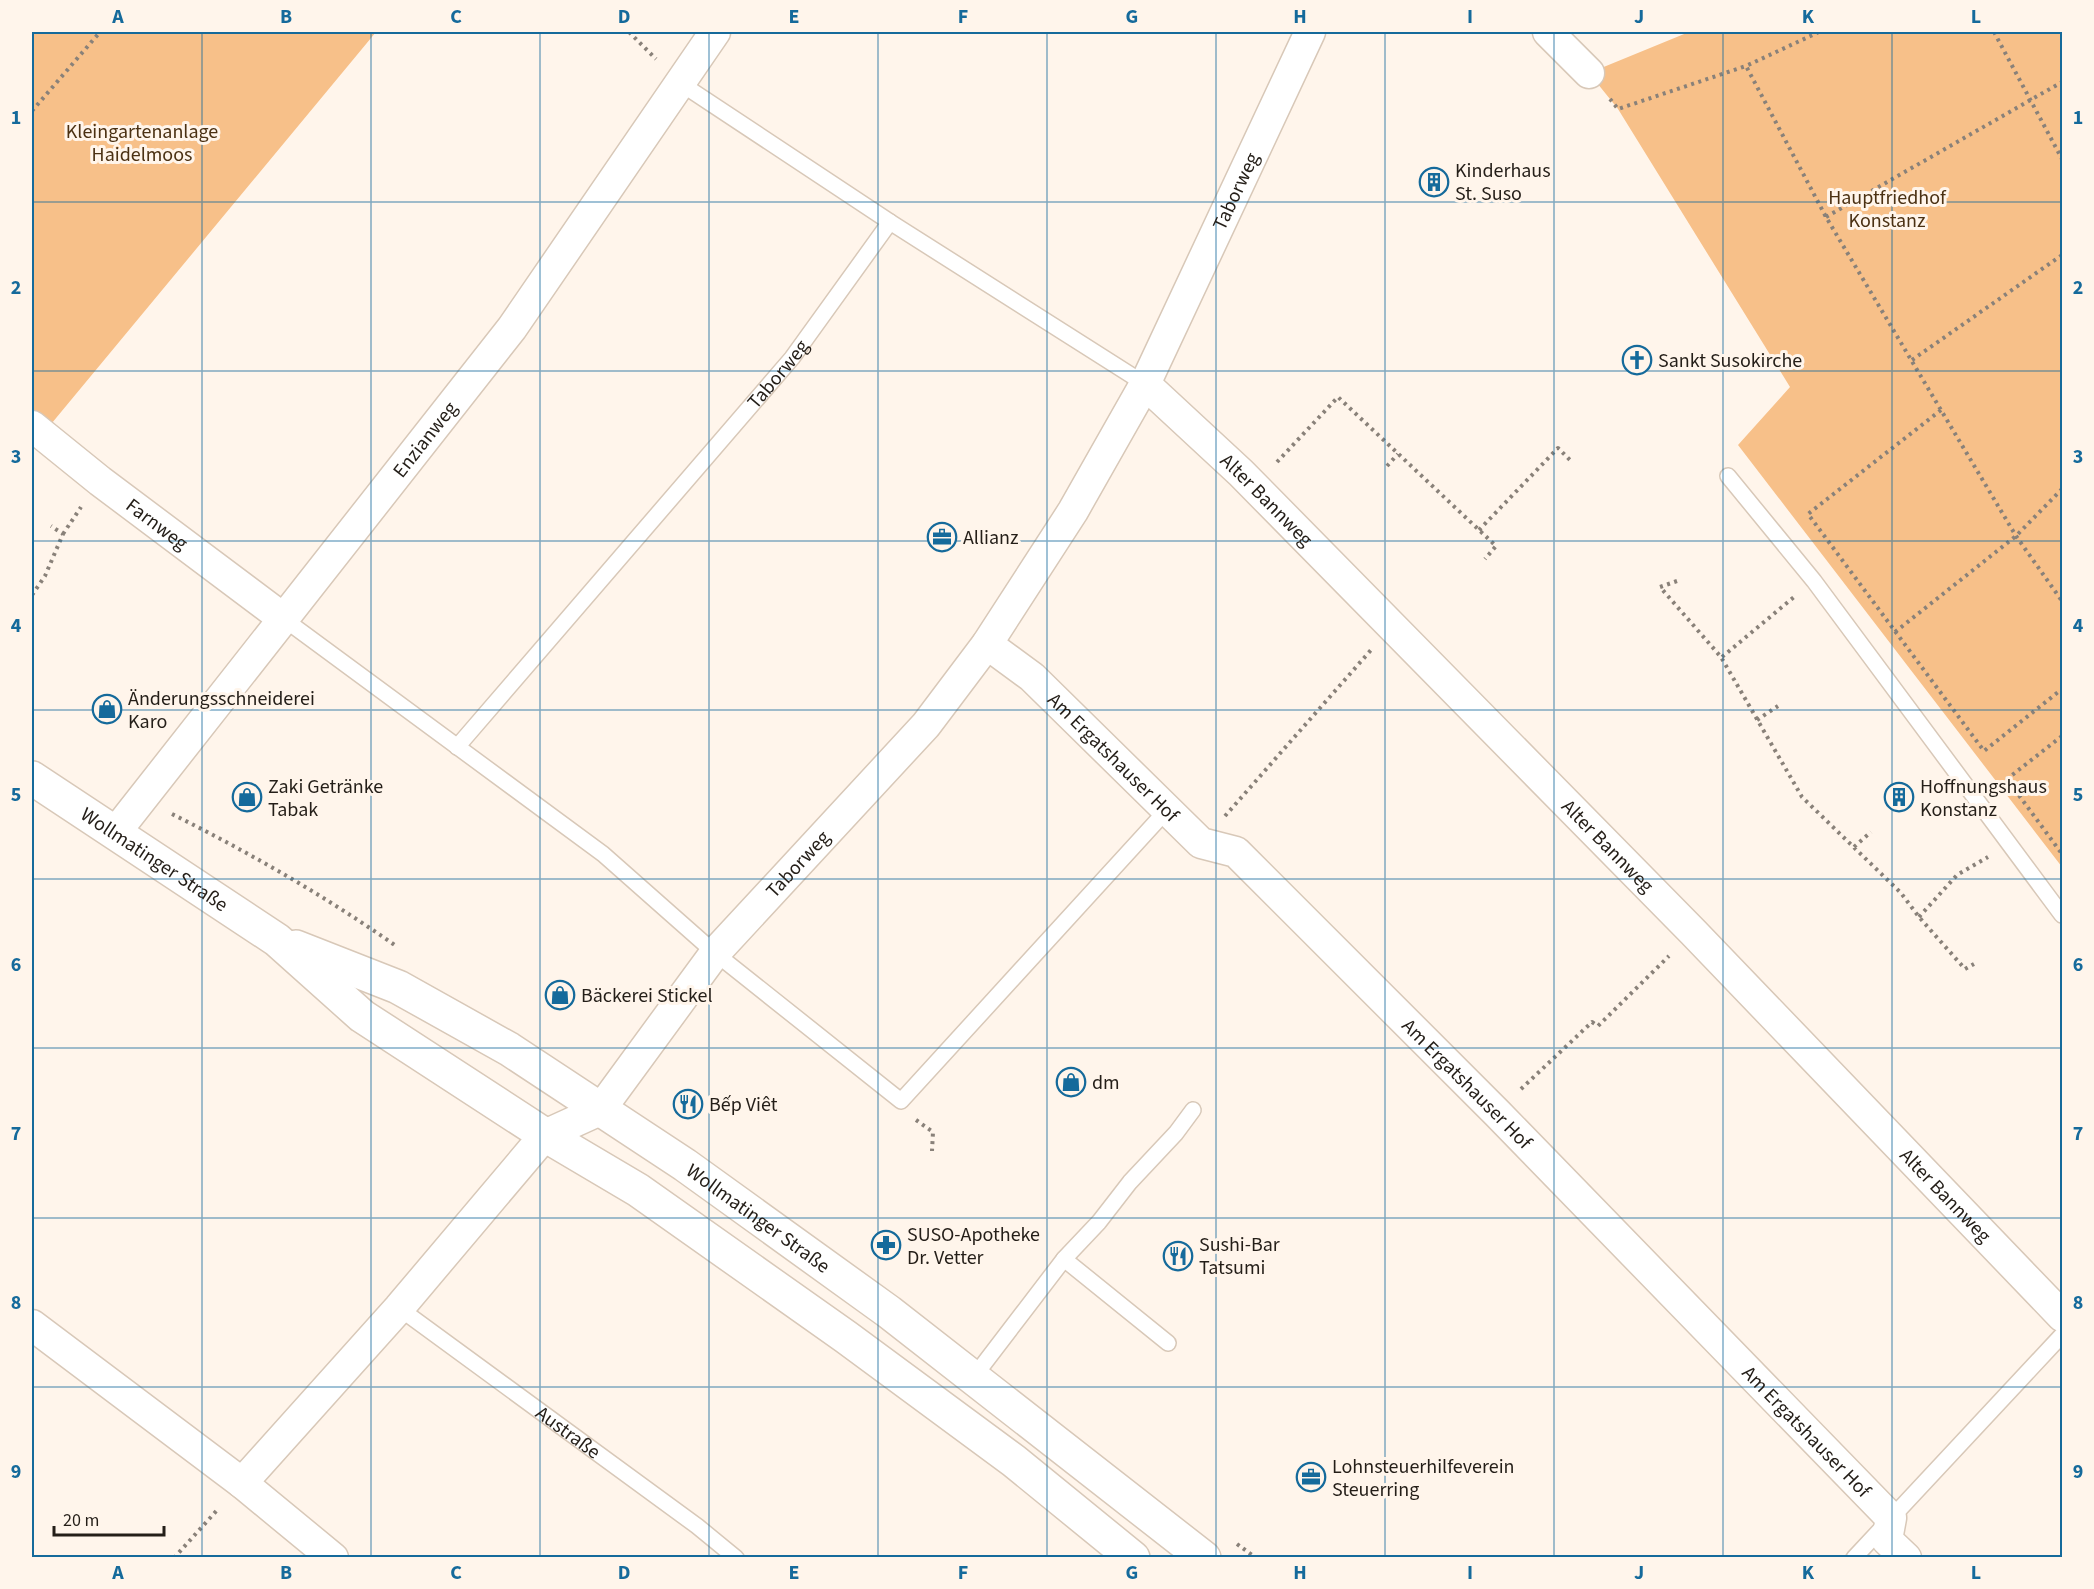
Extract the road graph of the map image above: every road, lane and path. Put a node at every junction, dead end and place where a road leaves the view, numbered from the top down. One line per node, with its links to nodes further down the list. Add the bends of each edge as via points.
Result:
1 (100, 32): 12 (path)
2 (715, 32): 9 (street, Enzianweg)
3 (1310, 32): 18 (street, Taborweg)
4 (1548, 32): 8 (street)
5 (1819, 32): 7 (path)
6 (1994, 32): 11 (path)
7 (1746, 66): 8 (path, via 1618,109); 14 (path)
8 (1588, 73)
9 (680, 82): 15 (lane); 35 (street, Enzianweg, via 512,327)
10 (2062, 82): 11 (path)
11 (2030, 100): 13 (path); 14 (path)
12 (32, 111)
13 (2062, 159)
14 (1826, 217): 17 (path)
15 (890, 222): 18 (lane); 44 (lane, Taborweg, via 792,358)
16 (2062, 255): 17 (path)
17 (1912, 360): 19 (path)
18 (1145, 384): 25 (street, Alter Bannweg); 38 (street, Taborweg, via 1073,511)
19 (1941, 410): 29 (path); 37 (path, via 1808,514)
20 (32, 426): 35 (street, Farnweg)
21 (1398, 454): 23 (path); 25 (path, via 1338,397); 28 (path)
22 (1571, 461): 28 (path, via 1558,448)
23 (1388, 466)
24 (1728, 476): 32 (lane)
25 (1254, 487): 36 (street, Alter Bannweg)
26 (2062, 489): 29 (path)
27 (51, 526): 33 (path, via 63,534)
28 (1479, 530): 30 (path, via 1496,546)
29 (2016, 536): 34 (path); 37 (path)
30 (1485, 559)
31 (1677, 581): 39 (path, via 1660,587)
32 (1814, 581): 39 (path); 51 (lane)
33 (32, 595)
34 (2062, 601)
35 (284, 618): 44 (lane); 46 (street, Enzianweg)
36 (1391, 627): 50 (path); 56 (street, Alter Bannweg)
37 (1895, 632): 40 (path, via 1984,751)
38 (987, 644): 47 (street, Am Ergatshauser Hof, via 1028,673); 59 (street, Taborweg, via 927,725)
39 (1721, 657): 42 (path)
40 (2062, 688)
41 (1778, 706): 42 (path)
42 (1757, 720): 52 (path, via 1802,797)
43 (2062, 736): 53 (path, via 2007,779)
44 (457, 747): 59 (lane, via 603,854)
45 (32, 778): 49 (main road, Wollmatinger Straße)
46 (142, 799): 49 (street, Enzianweg); 58 (path, via 238,848)
47 (1166, 811): 50 (street, Am Ergatshauser Hof); 61 (lane)
48 (1871, 832): 52 (path)
49 (114, 833): 57 (main road, Wollmatinger Straße)
50 (1201, 843): 64 (street, Am Ergatshauser Hof, via 1236,852)
51 (2009, 845): 54 (lane); 55 (path, via 1957,874)
52 (1854, 847): 55 (path, via 1901,893)
53 (2062, 854)
54 (2062, 915)
55 (1919, 917): 60 (path, via 1965,969)
56 (1692, 932): 64 (path, via 1598,1026 1592,1022); 69 (street, Alter Bannweg)
57 (277, 940): 62 (main road, Wollmatinger Straße, via 398,987 509,1049); 65 (main road, Wollmatinger Straße, via 362,1016)
58 (405, 952)
59 (715, 953): 61 (lane); 62 (street, Taborweg)
60 (1974, 964)
61 (901, 1101): 66 (path, via 907,1113 933,1132)
62 (600, 1110): 65 (street); 73 (main road, Wollmatinger Straße, via 685,1165)
63 (1193, 1110): 67 (lane)
64 (1497, 1113): 75 (street, Am Ergatshauser Hof)
65 (545, 1135): 68 (street); 79 (main road, Wollmatinger Straße, via 638,1190 846,1337 1014,1461)
66 (932, 1150)
67 (1064, 1259): 72 (lane); 73 (lane)
68 (399, 1308): 74 (street); 78 (lane, Austraße)
69 (2062, 1317)
70 (32, 1325): 74 (street)
71 (2062, 1335): 75 (lane)
72 (1168, 1343)
73 (973, 1378): 80 (main road, Wollmatinger Straße)
74 (242, 1483): 76 (path); 77 (street)
75 (1891, 1518): 81 (lane); 82 (street, via 1887,1540)
76 (174, 1557)
77 (333, 1557)
78 (736, 1557)
79 (1133, 1557)
80 (1204, 1557)
81 (1854, 1557)
82 (1906, 1557)

